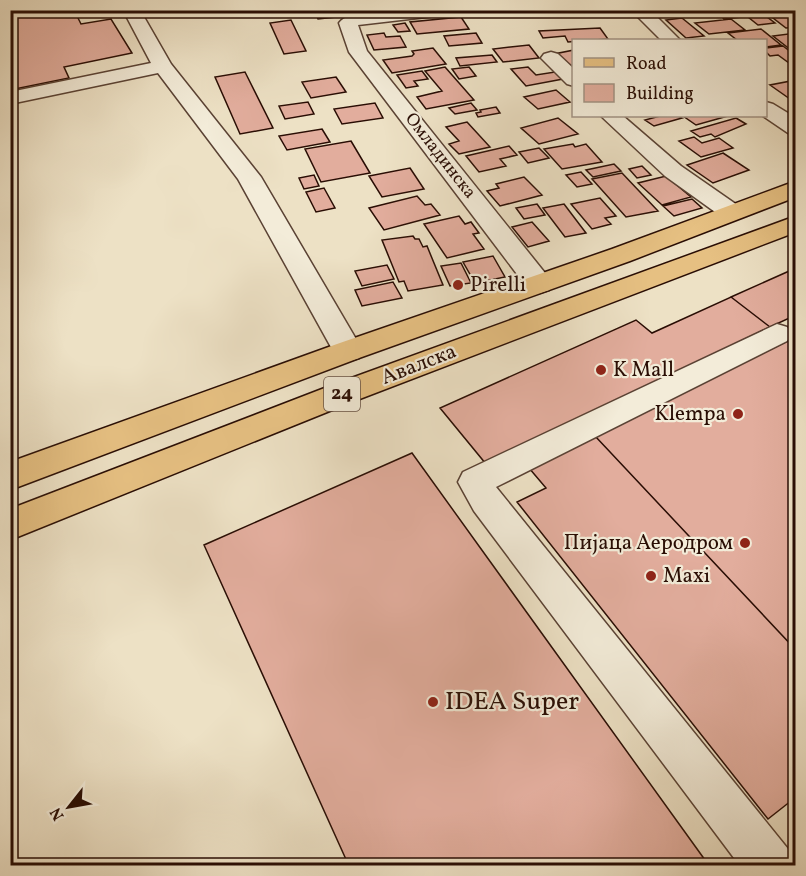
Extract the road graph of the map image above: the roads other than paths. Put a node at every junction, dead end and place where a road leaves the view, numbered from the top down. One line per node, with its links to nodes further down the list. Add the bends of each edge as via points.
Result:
1 (131, 10): 7 (street)
2 (444, 10): 16 (street, Омладинска, via 348,23 358,52)
3 (665, 10): 4 (street)
4 (640, 12): 5 (street)
5 (670, 39)
6 (551, 58): 8 (street)
7 (163, 66): 9 (street); 18 (street, via 249,177)
8 (572, 79)
9 (10, 98)
10 (767, 109): 12 (street)
11 (612, 117): 14 (street, via 673,171)
12 (795, 128)
13 (795, 188): 14 (main road, Авалска / 24)
14 (731, 212): 16 (main road, Авалска / 24)
15 (795, 223): 20 (main road, Авалска / 24, via 346,392)
16 (539, 284): 18 (main road, Авалска / 24)
17 (777, 334): 21 (street, via 475,482)
18 (348, 351): 19 (main road, Авалска / 24)
19 (10, 476)
20 (10, 525)
21 (771, 866)

